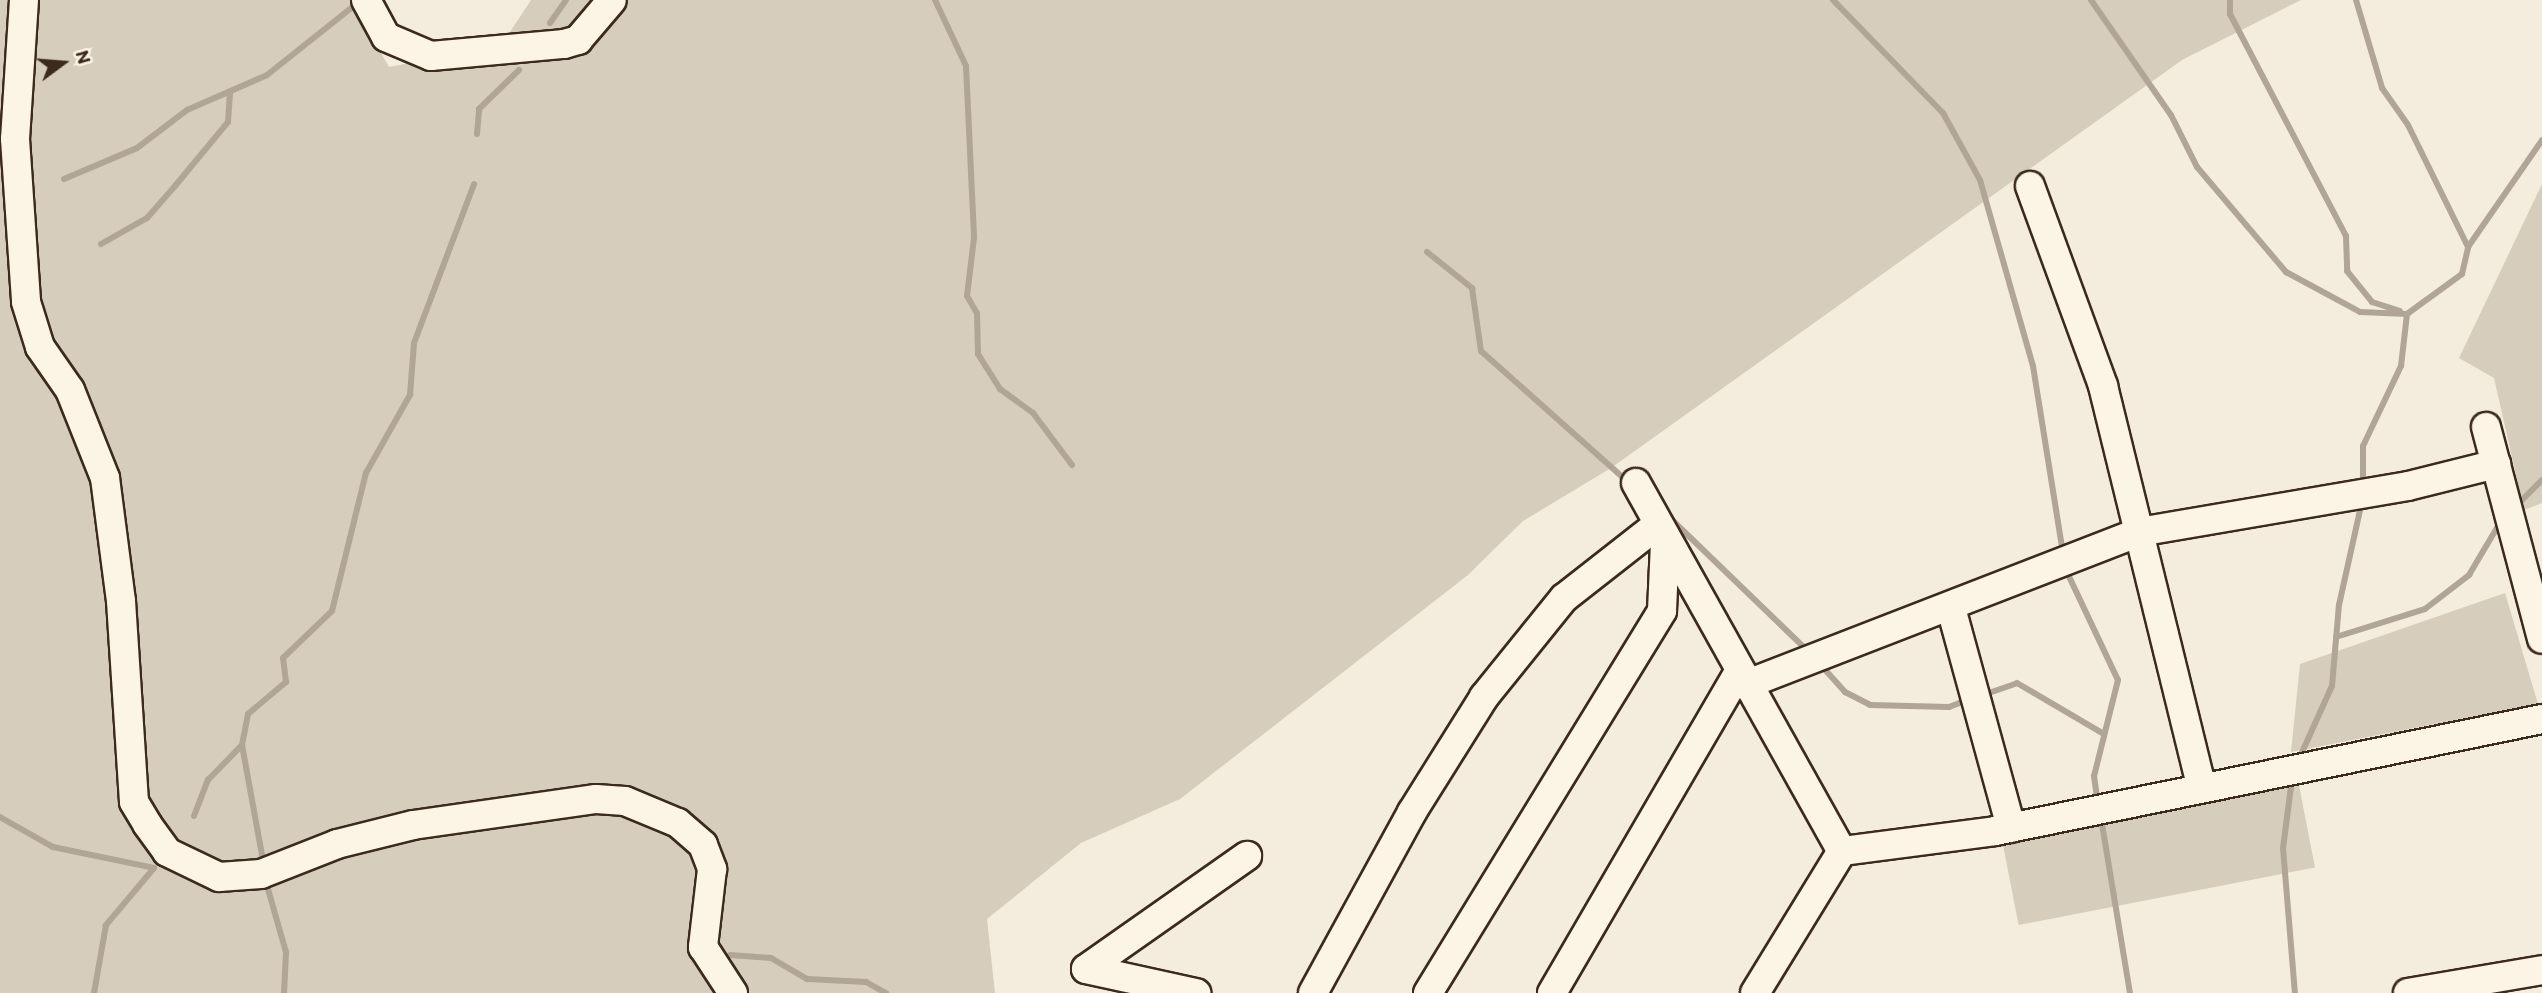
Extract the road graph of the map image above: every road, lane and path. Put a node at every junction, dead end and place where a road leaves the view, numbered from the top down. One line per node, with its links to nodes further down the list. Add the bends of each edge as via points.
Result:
1 (24, 0): 19 (street, via 15,139 26,302 40,347 70,390 105,478 121,601 134,802 146,824 177,860 219,877 261,874 337,844 413,825 596,799 625,802 678,823 703,845 712,869 703,947)
2 (366, 0): 3 (street, via 386,37 430,56 578,40)
3 (612, 0)
4 (2030, 186): 8 (street, via 2103,386)
5 (2486, 427): 6 (street)
6 (2496, 464): 8 (street, via 2408,486); 11 (street)
7 (1636, 483): 9 (street)
8 (2138, 532): 10 (street); 14 (street)
9 (1661, 533): 12 (street); 21 (street, via 1564,598 1484,697 1412,812); 22 (street, via 1662,611)
10 (1951, 608): 12 (street); 15 (street)
11 (2542, 639)
12 (1742, 679): 16 (street); 23 (street)
13 (2542, 719): 14 (street)
14 (2202, 789): 15 (street)
15 (2011, 828): 16 (street)
16 (1842, 851): 24 (street)
17 (1247, 856): 20 (street, via 1086,969)
18 (2542, 970): 25 (street)
19 (733, 993)
20 (1196, 993)
21 (1313, 993)
22 (1428, 993)
23 (1552, 993)
24 (1755, 993)
25 (2408, 993)

